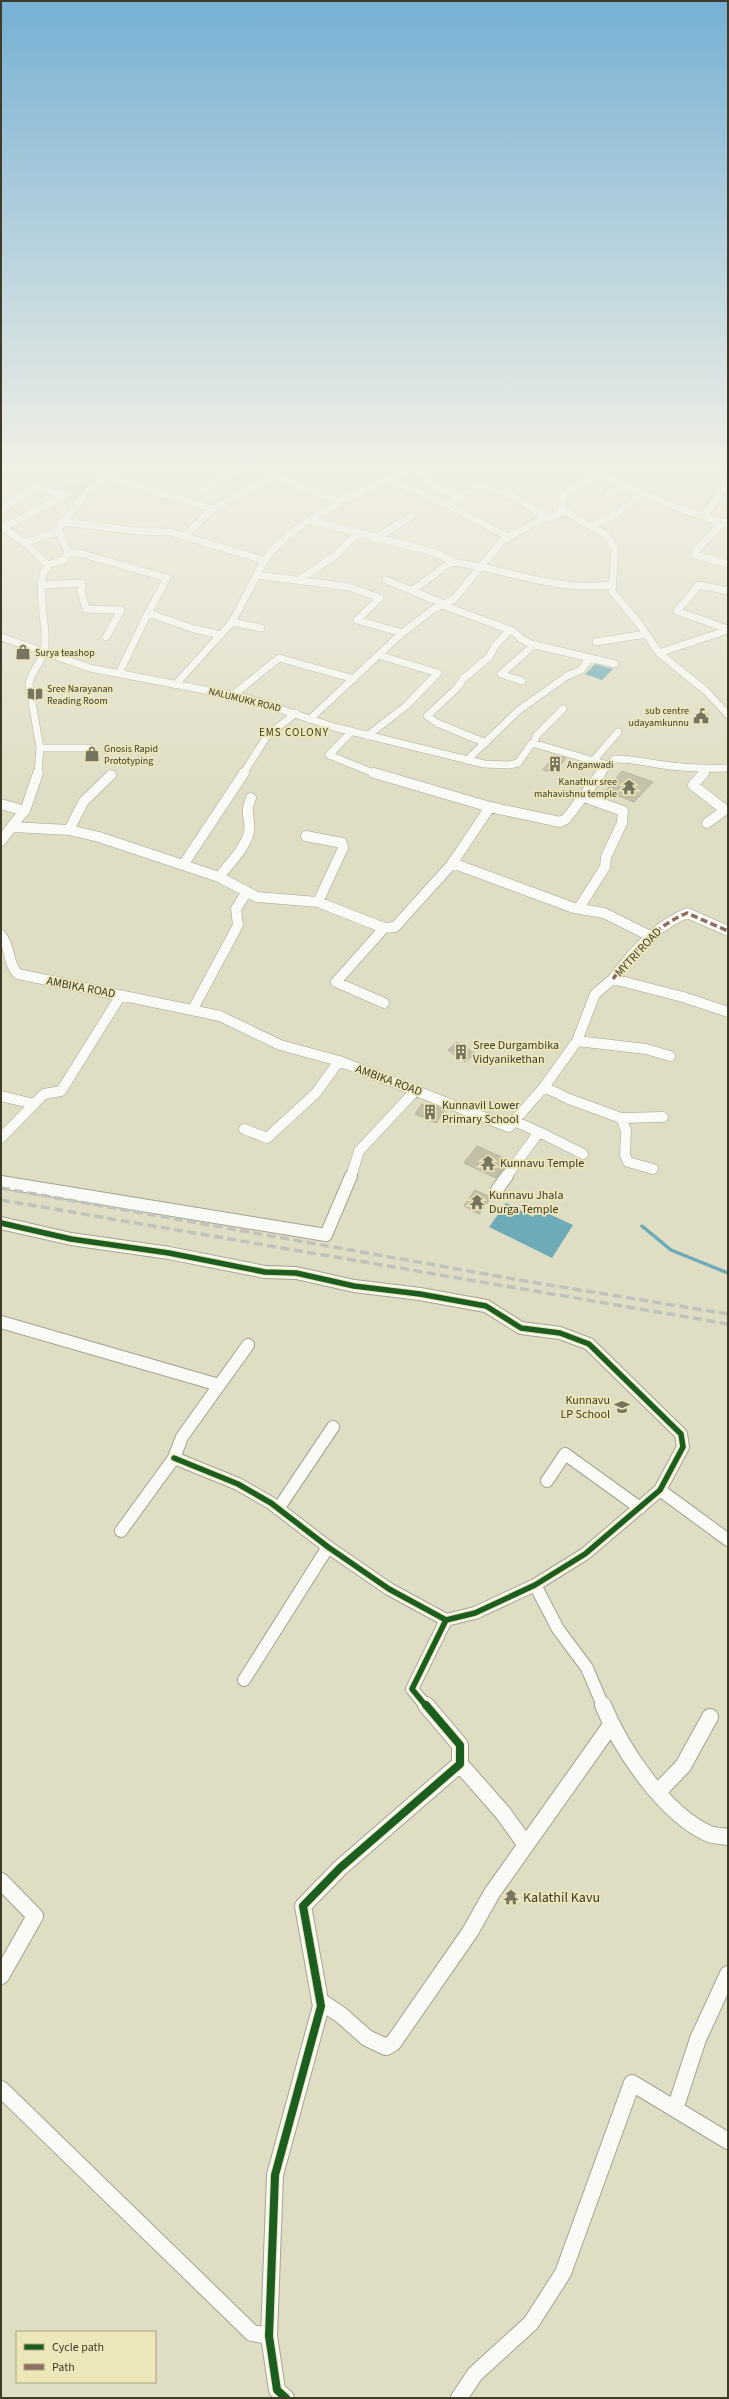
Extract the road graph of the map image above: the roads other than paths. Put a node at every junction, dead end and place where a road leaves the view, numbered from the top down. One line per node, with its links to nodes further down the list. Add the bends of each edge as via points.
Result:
1 (43, 577): 12 (street)
2 (163, 577): 17 (street, via 167,578)
3 (256, 577): 18 (street)
4 (273, 577): 10 (street)
5 (304, 577): 10 (street)
6 (430, 577): 14 (street)
7 (473, 577): 16 (street, via 454,599)
8 (524, 577): 13 (street, via 569,585)
9 (613, 577): 13 (street)
10 (299, 580): 22 (street, via 349,587 380,598 358,620)
11 (386, 580): 14 (street)
12 (42, 585): 25 (street, via 82,583 81,591 86,609 121,610); 29 (street, via 46,622)
13 (613, 585): 23 (street, via 614,597)
14 (412, 590): 16 (street)
15 (728, 591): 20 (street, via 699,584 677,611)
16 (443, 604): 21 (street); 22 (street)
17 (148, 613): 24 (street, via 194,629); 34 (street)
18 (232, 622): 19 (street); 24 (street)
19 (261, 628)
20 (728, 629): 30 (street)
21 (510, 630): 28 (street, via 517,638); 46 (street, via 483,663 426,716)
22 (402, 633): 31 (street)
23 (646, 634): 27 (street); 30 (street)
24 (221, 635): 37 (street)
25 (106, 637)
26 (2, 639): 29 (street, NALUMUKK ROAD)
27 (596, 642)
28 (535, 644): 32 (street); 36 (street, via 501,674)
29 (45, 652): 34 (street, NALUMUKK ROAD, via 90,668); 48 (street, via 28,683)
30 (659, 653): 41 (street, via 706,691)
31 (378, 656): 35 (street); 45 (street, via 438,673 406,706)
32 (590, 659): 33 (street, via 596,658); 46 (street, via 582,670 567,676 519,710)
33 (615, 664)
34 (119, 672): 37 (street, NALUMUKK ROAD)
35 (354, 679): 38 (street, via 279,658); 42 (street)
36 (522, 681)
37 (175, 685): 38 (street, NALUMUKK ROAD)
38 (233, 695): 40 (street, NALUMUKK ROAD)
39 (562, 709): 47 (street, NALUMUKK ROAD, via 536,736)
40 (296, 713): 42 (street, NALUMUKK ROAD); 67 (street, via 267,736)
41 (728, 715)
42 (310, 719): 43 (street, NALUMUKK ROAD)
43 (351, 732): 45 (street, NALUMUKK ROAD); 59 (street, via 329,755 390,779)
44 (618, 732): 51 (street)
45 (367, 736): 50 (street, NALUMUKK ROAD)
46 (486, 743): 50 (street)
47 (534, 744): 50 (street, NALUMUKK ROAD, via 532,743 518,763 514,764 484,764); 51 (street)
48 (41, 748): 49 (street); 60 (street, via 39,768 30,803)
49 (88, 748)
50 (467, 760)
51 (593, 761): 52 (street)
52 (608, 765): 54 (street, via 614,759 630,758 656,764); 57 (street)
53 (728, 768): 54 (street)
54 (707, 769): 61 (street, via 693,785 725,810)
55 (111, 775): 63 (street, via 84,801)
56 (251, 798): 68 (street, via 245,809 250,829 237,854)
57 (584, 798): 59 (street, via 566,819 560,822); 71 (street, via 623,811 622,823 606,857 605,868)
58 (1, 804): 60 (street)
59 (490, 807): 66 (street)
60 (25, 811): 62 (street)
61 (707, 823)
62 (13, 826): 63 (street); 65 (street)
63 (69, 830): 67 (street)
64 (306, 836): 70 (street, via 342,843 344,848)
65 (1, 841)
66 (452, 863): 71 (street); 72 (street, via 395,927)
67 (183, 866): 68 (street)
68 (219, 877): 69 (street)
69 (246, 893): 70 (street, via 257,897); 79 (street, via 236,909 238,925)
70 (318, 902): 72 (street)
71 (579, 908): 75 (street, via 609,915)
72 (384, 928): 78 (street, via 336,982)
73 (728, 931): 75 (street, MYTRI ROAD, via 687,913 668,921)
74 (1, 935): 77 (street, AMBIKA ROAD, via 18,974)
75 (650, 936): 76 (street, MYTRI ROAD)
76 (613, 978): 80 (street); 81 (street, via 595,994)
77 (121, 995): 79 (street, AMBIKA ROAD); 87 (street, via 61,1091 44,1094)
78 (384, 1003)
79 (193, 1009): 83 (street, AMBIKA ROAD, via 220,1016 280,1045)
80 (728, 1012)
81 (577, 1040): 82 (street, via 646,1049); 84 (street)
82 (670, 1056)
83 (339, 1062): 85 (street, AMBIKA ROAD); 91 (street, via 308,1103 267,1138)
84 (544, 1087): 89 (street); 90 (street)
85 (416, 1090): 90 (street, AMBIKA ROAD, via 509,1127); 96 (street, via 359,1151 346,1191 326,1235)
86 (1, 1096): 87 (street)
87 (34, 1104): 93 (street)
88 (663, 1117): 89 (street)
89 (621, 1118): 95 (street, via 626,1130 625,1155 628,1162)
90 (514, 1121): 92 (street)
91 (244, 1129)
92 (539, 1132): 94 (street); 97 (street)
93 (1, 1138)
94 (583, 1154)
95 (653, 1169)
96 (1, 1182)
97 (497, 1190)
98 (1, 1223): 105 (street, via 70,1239 169,1253 265,1272 296,1273 354,1286 486,1306 520,1328 560,1332 589,1344 681,1434 683,1446)
99 (1, 1322): 101 (street)
100 (248, 1345): 101 (street)
101 (219, 1385): 103 (street, via 182,1437)
102 (333, 1427): 107 (street)
103 (174, 1458): 107 (street, via 238,1484); 108 (street)
104 (547, 1480): 106 (street, via 565,1454)
105 (660, 1490): 106 (street); 109 (street)
106 (640, 1508): 111 (street, via 585,1554)
107 (278, 1509): 110 (street)
108 (122, 1531)
109 (728, 1540)
110 (328, 1547): 112 (street, via 389,1589); 113 (street)
111 (535, 1585): 112 (street, via 475,1613); 115 (street, via 558,1629 587,1668)
112 (446, 1620): 116 (street, via 412,1689 460,1745)
113 (244, 1680)
114 (710, 1717): 117 (street, via 683,1766)
115 (611, 1725): 117 (street, via 651,1786); 119 (street)
116 (460, 1764): 119 (street, via 503,1813); 123 (street, via 442,1783 322,1883 303,1906)
117 (658, 1792): 118 (street, via 686,1819 708,1834)
118 (728, 1837)
119 (526, 1845): 123 (street, via 393,2043 386,2047 375,2044 340,2014)
120 (1, 1881): 122 (street, via 35,1916)
121 (728, 1974): 125 (street, via 698,2039)
122 (1, 1976)
123 (320, 2001): 127 (street, via 321,2006 274,2175)
124 (1, 2089): 127 (street, via 252,2333)
125 (675, 2109): 126 (street); 129 (street, via 632,2083 563,2273 531,2323 475,2374)
126 (728, 2141)
127 (269, 2336): 128 (street)
128 (279, 2395)
129 (459, 2398)

